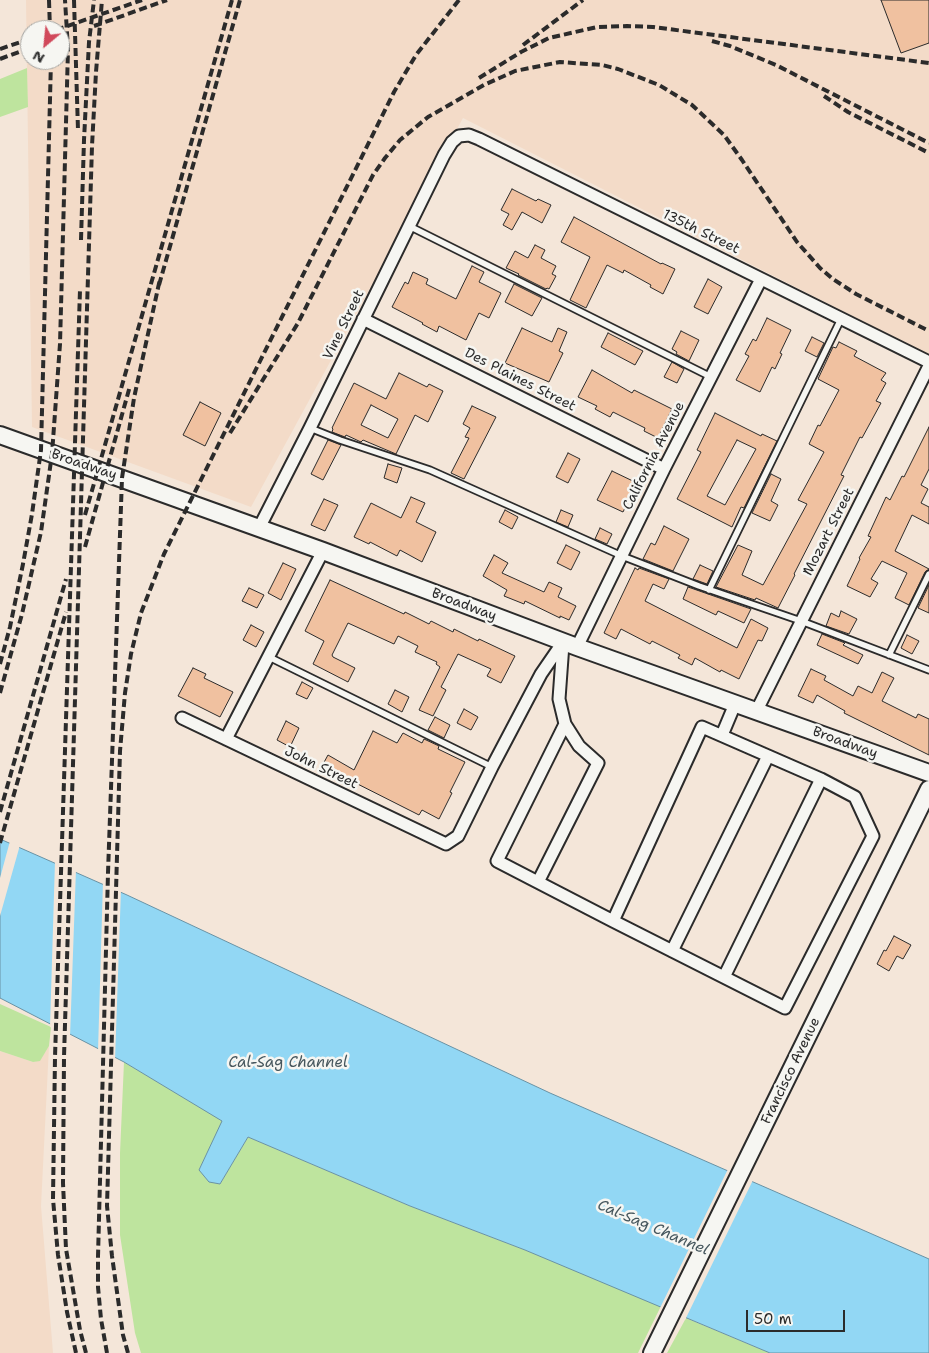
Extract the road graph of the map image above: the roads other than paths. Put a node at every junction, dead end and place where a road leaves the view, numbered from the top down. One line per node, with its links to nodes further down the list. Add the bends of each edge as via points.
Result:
1 (459, 136): 2 (street, Vine Street, via 444,155); 3 (street, 135th Street, via 479,139)
2 (409, 226): 4 (street, Vine Street); 7 (lane)
3 (761, 279): 5 (street, 135th Street); 7 (street, California Avenue)
4 (364, 319): 8 (street, Vine Street); 10 (street, Des Plaines Street)
5 (841, 319): 6 (street, 135th Street); 15 (lane)
6 (929, 364): 16 (street, Mozart Street)
7 (711, 377): 10 (street, California Avenue)
8 (310, 428): 11 (street, Vine Street); 13 (lane, via 430,470)
9 (0, 435): 11 (street, Broadway)
10 (664, 469): 13 (street, California Avenue)
11 (259, 528): 12 (street, Broadway)
12 (323, 551): 17 (street, Broadway); 19 (street)
13 (622, 556): 15 (lane); 17 (street, California Avenue)
14 (929, 574): 18 (lane)
15 (710, 590): 16 (lane)
16 (801, 622): 18 (lane); 22 (street, Mozart Street)
17 (570, 645): 21 (street, Broadway); 24 (street, via 559,699); 28 (street, California Avenue, via 541,674)
18 (889, 655): 20 (lane)
19 (269, 657): 26 (street); 28 (lane)
20 (929, 670)
21 (735, 704): 22 (street, Broadway); 25 (street)
22 (756, 712): 29 (street, Broadway)
23 (182, 718): 26 (street, John Street)
24 (565, 724): 33 (street, via 579,746 598,763); 33 (street, via 497,861)
25 (722, 735): 27 (street); 34 (street, via 702,727)
26 (226, 739): 32 (street, John Street)
27 (768, 756): 30 (street); 35 (street)
28 (492, 768): 32 (street, California Avenue, via 458,836)
29 (929, 773)
30 (821, 779): 36 (street); 36 (street, via 855,797 873,836 785,1008)
31 (929, 789): 37 (street, Francisco Avenue)
32 (446, 844)
33 (538, 882): 34 (street)
34 (613, 921): 35 (street)
35 (672, 951): 36 (street)
36 (724, 977)
37 (652, 1353)

